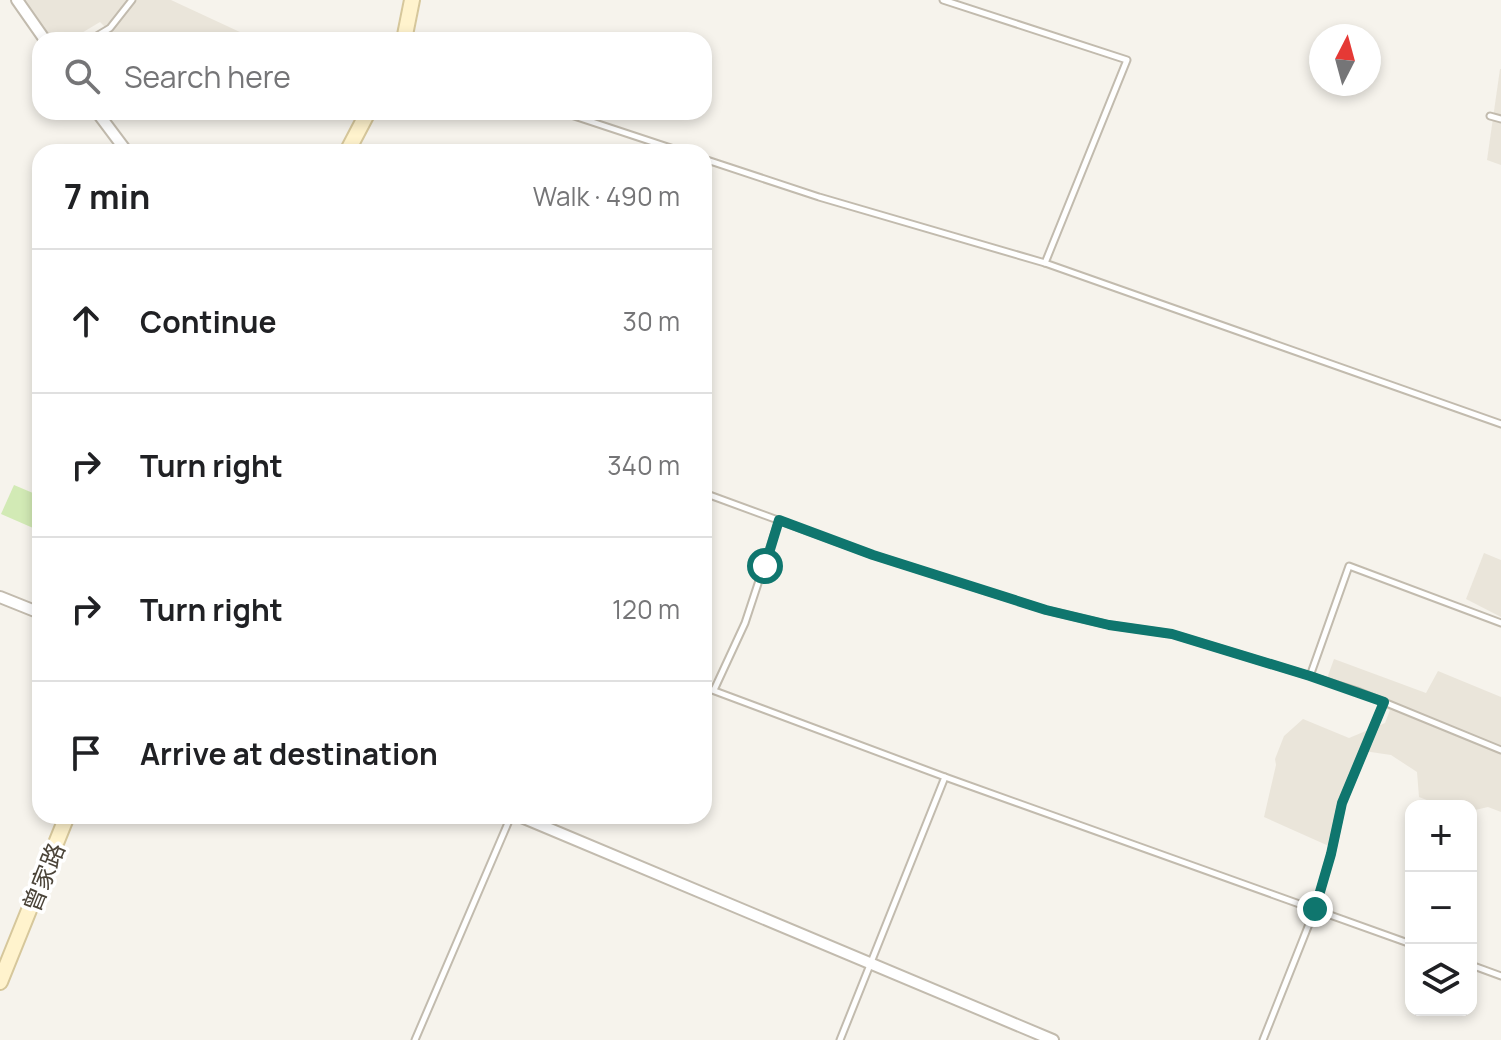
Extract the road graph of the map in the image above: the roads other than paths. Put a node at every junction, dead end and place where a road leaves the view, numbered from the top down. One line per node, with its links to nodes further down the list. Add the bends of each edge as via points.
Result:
1 (17, 0): 5 (street)
2 (132, 0): 6 (lane)
3 (412, 0): 7 (street)
4 (943, 0): 17 (lane, via 1127,60)
5 (39, 32)
6 (103, 32)
7 (406, 32)
8 (1490, 116): 9 (lane)
9 (1501, 119)
10 (103, 120): 13 (street)
11 (364, 120): 14 (street)
12 (586, 120): 15 (lane)
13 (121, 144)
14 (351, 144)
15 (659, 144)
16 (712, 162): 17 (lane)
17 (1045, 263): 18 (lane)
18 (1501, 424)
19 (712, 496): 20 (lane)
20 (779, 520): 24 (lane, via 1046,610 1172,634); 25 (lane, via 745,623)
21 (0, 597): 22 (street)
22 (32, 610)
23 (1501, 623): 24 (lane, via 1349,566)
24 (1310, 676): 26 (lane)
25 (714, 690): 28 (lane)
26 (1384, 702): 27 (lane); 32 (lane, via 1342,803)
27 (1501, 750)
28 (945, 777): 32 (lane); 34 (lane)
29 (64, 824): 37 (street, 曾家路)
30 (508, 824): 38 (lane)
31 (538, 824): 34 (street)
32 (1315, 909): 33 (lane); 41 (lane)
33 (1405, 942)
34 (872, 965): 39 (lane); 40 (street)
35 (1477, 967): 36 (lane)
36 (1501, 976)
37 (0, 982)
38 (415, 1040)
39 (840, 1040)
40 (1053, 1040)
41 (1263, 1040)

